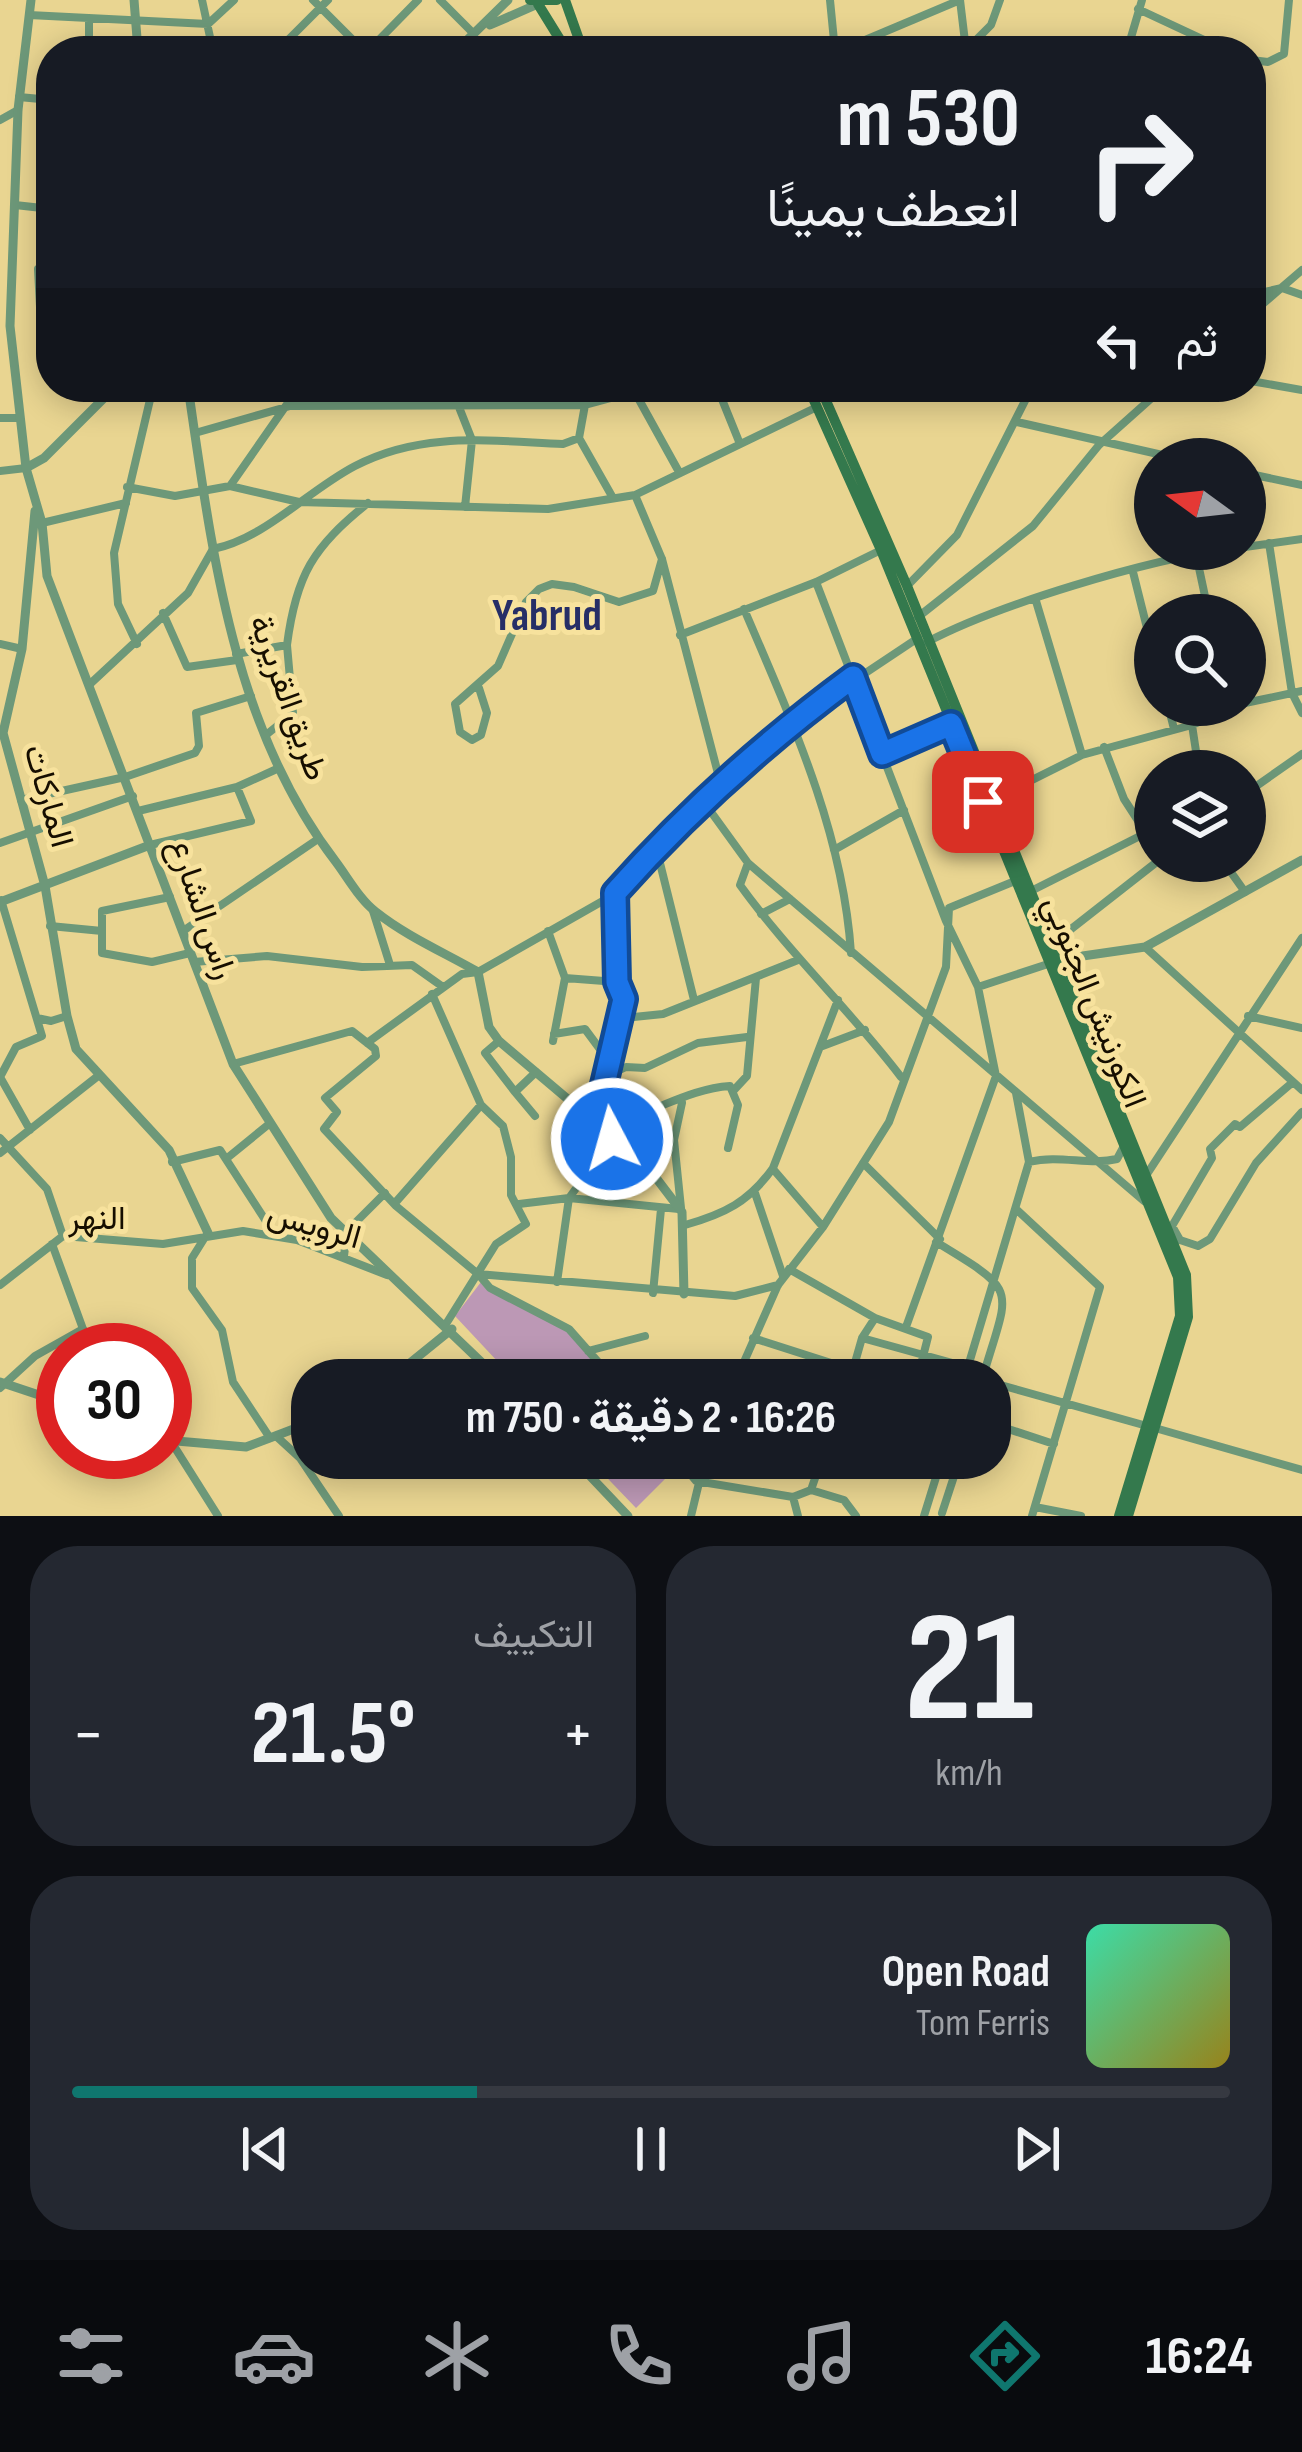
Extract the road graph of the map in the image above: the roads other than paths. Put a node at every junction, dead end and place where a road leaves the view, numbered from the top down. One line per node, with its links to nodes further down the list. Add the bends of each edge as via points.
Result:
1 (31, 0): 16 (street)
2 (134, 0): 18 (street)
3 (202, 0): 19 (street)
4 (234, 0): 19 (street)
5 (418, 0): 25 (street)
6 (440, 0): 26 (street)
7 (508, 0): 27 (street)
8 (561, 0): 14 (main road); 30 (main road)
9 (830, 0): 31 (street)
10 (960, 0): 32 (street); 33 (street)
11 (1000, 0): 34 (street)
12 (1289, 0): 37 (street, via 1283,54)
13 (321, 2): 23 (street); 24 (street)
14 (534, 2): 28 (street); 29 (main road)
15 (1140, 5): 35 (street); 36 (street)
16 (28, 15): 17 (street); 38 (street)
17 (89, 20): 18 (street); 20 (street)
18 (135, 21): 19 (street); 21 (street)
19 (208, 23): 22 (street)
20 (89, 36)
21 (136, 36)
22 (210, 36)
23 (291, 36)
24 (352, 36)
25 (381, 36)
26 (467, 36)
27 (476, 36)
28 (480, 36)
29 (557, 36)
30 (577, 36)
31 (835, 36)
32 (873, 36)
33 (967, 36)
34 (980, 36)
35 (1131, 36)
36 (1199, 36)
37 (1266, 62)
38 (19, 97): 39 (street); 40 (street)
39 (36, 99)
40 (18, 110): 41 (street); 42 (street)
41 (0, 118)
42 (15, 205): 43 (street); 49 (street)
43 (36, 207)
44 (1302, 270): 45 (street)
45 (1282, 288): 46 (street); 47 (street); 48 (street)
46 (1266, 292)
47 (1302, 296)
48 (1266, 301)
49 (5, 327): 69 (street)
50 (1266, 384): 51 (street)
51 (1302, 390)
52 (100, 402): 77 (street)
53 (149, 402): 83 (street)
54 (190, 402): 71 (street, طريق القريرية)
55 (292, 402): 66 (street)
56 (582, 402): 65 (street)
57 (596, 402): 65 (street)
58 (640, 402): 79 (street)
59 (723, 402): 74 (street)
60 (817, 402): 67 (main road, الكورنيش الجنوبي)
61 (827, 402): 102 (main road, الكورنيش الجنوبي)
62 (1026, 402): 70 (street)
63 (1147, 402): 75 (street)
64 (461, 403): 65 (street); 66 (street); 73 (street)
65 (585, 405): 72 (street)
66 (290, 406): 71 (street); 82 (street)
67 (819, 406): 74 (street); 97 (main road, الكورنيش الجنوبي)
68 (0, 418): 69 (street)
69 (19, 418): 77 (street)
70 (1017, 422): 75 (street); 102 (street, via 957,535)
71 (195, 433): 84 (street, طريق القريرية)
72 (579, 438): 73 (street); 86 (street)
73 (472, 440): 87 (street, via 390,451); 90 (street)
74 (740, 444): 79 (street)
75 (1099, 445): 76 (street); 107 (street, via 1033,526)
76 (1134, 451)
77 (26, 468): 78 (street); 91 (street)
78 (0, 471)
79 (679, 472): 85 (street)
80 (1266, 477): 81 (street)
81 (1302, 484)
82 (230, 486): 84 (street); 87 (street)
83 (128, 487): 84 (street); 89 (street)
84 (204, 493): 96 (street, طريق القريرية)
85 (635, 495): 86 (street); 98 (street)
86 (613, 498): 90 (street, via 548,509)
87 (299, 502): 88 (street); 96 (street, via 243,543)
88 (369, 502): 90 (street); 112 (street, via 310,557 292,600)
89 (126, 503): 92 (street); 111 (street, via 114,578)
90 (465, 507)
91 (35, 508): 92 (street, راس الشارع); 113 (street, الماركات)
92 (42, 523): 116 (street, راس الشارع, via 47,576)
93 (1302, 539): 94 (street)
94 (1269, 543): 95 (street); 118 (street)
95 (1266, 544)
96 (213, 549): 106 (street, via 188,593); 114 (street, طريق القريرية)
97 (881, 550): 101 (street); 109 (main road, الكورنيش الجنوبي)
98 (662, 560): 108 (street); 117 (street, via 652,592 619,602 574,587 539,589)
99 (1139, 570): 100 (street)
100 (1132, 572): 103 (street); 104 (street)
101 (816, 582): 105 (street); 115 (street)
102 (908, 586): 107 (main road, الكورنيش الجنوبي)
103 (1138, 594)
104 (1036, 601): 109 (street); 132 (street)
105 (744, 609): 108 (street); 122 (street)
106 (163, 613): 111 (street); 114 (street, via 188,667)
107 (918, 617): 109 (main road, الكورنيش الجنوبي)
108 (680, 635): 136 (street)
109 (923, 638): 115 (street); 123 (main road, الكورنيش الجنوبي); 140 (main road, الكورنيش الجنوبي)
110 (0, 644): 113 (street)
111 (137, 644): 116 (street)
112 (287, 645): 114 (street); 128 (street, via 293,713)
113 (22, 649): 127 (street, الماركات)
114 (236, 657): 119 (street, طريق القريرية)
115 (853, 677): 122 (street); 130 (street)
116 (90, 684): 134 (street, راس الشارع)
117 (479, 688): 117 (street, via 455,704 460,732 472,740 488,713)
118 (1297, 692): 120 (street); 121 (street)
119 (252, 696): 128 (street, طريق القريرية); 134 (street, via 196,712 195,753)
120 (1266, 699)
121 (1302, 713)
122 (792, 722): 136 (street); 151 (street)
123 (951, 724): 130 (street); 155 (main road, الكورنيش الجنوبي)
124 (1173, 726): 126 (street)
125 (1185, 726): 126 (street)
126 (1174, 729): 129 (street)
127 (1, 733): 139 (street, الماركات)
128 (266, 736): 133 (street, طريق القريرية)
129 (1104, 747): 132 (street); 144 (street)
130 (882, 754): 142 (street)
131 (1302, 754): 135 (street)
132 (1082, 755): 140 (street)
133 (279, 769): 137 (street); 146 (street, طريق القريرية)
134 (125, 777): 138 (street, راس الشارع); 139 (street)
135 (1266, 779)
136 (721, 785): 141 (street)
137 (237, 787): 143 (street); 149 (street, via 251,821)
138 (133, 796): 143 (street, راس الشارع); 145 (street)
139 (21, 800): 145 (street, الماركات)
140 (992, 800): 158 (main road, الكورنيش الجنوبي)
141 (706, 805): 150 (street); 153 (street)
142 (904, 809): 151 (street); 166 (street)
143 (138, 811): 149 (street, راس الشارع)
144 (1134, 811)
145 (32, 831): 148 (street); 157 (street, الماركات)
146 (318, 839): 164 (street, طريق القريرية); 168 (street)
147 (1134, 839): 158 (street)
148 (0, 843)
149 (150, 845): 157 (street); 161 (street, راس الشارع)
150 (656, 848): 159 (street); 186 (street)
151 (834, 850): 174 (street, via 848,895)
152 (1302, 860): 160 (street)
153 (748, 863): 162 (street); 165 (street, via 740,885)
154 (1134, 880): 172 (street)
155 (1015, 881): 166 (street, via 950,908); 177 (main road, الكورنيش الجنوبي)
156 (1238, 882): 160 (street)
157 (45, 886): 163 (street); 167 (street, الماركات)
158 (1029, 892): 172 (main road, الكورنيش الجنوبي)
159 (615, 893): 169 (street); 182 (street)
160 (1246, 894): 173 (street)
161 (172, 897): 168 (street, راس الشارع); 170 (street, via 102,911)
162 (790, 898): 165 (street); 174 (street)
163 (1, 901): 191 (street)
164 (373, 910): 178 (street); 179 (street, طريق القريرية)
165 (761, 914): 176 (street)
166 (946, 921): 184 (street); 188 (street, via 946,967)
167 (50, 926): 170 (street); 189 (street, الماركات)
168 (183, 931): 175 (street, راس الشارع)
169 (548, 931): 179 (street); 180 (street)
170 (102, 932): 175 (street, via 109,957)
171 (1302, 938): 190 (street)
172 (1051, 945): 177 (main road, الكورنيش الجنوبي)
173 (1145, 947): 177 (street); 193 (street)
174 (851, 954): 188 (street)
175 (192, 957): 178 (street); 200 (street, راس الشارع)
176 (798, 960): 181 (street); 187 (street)
177 (1052, 962): 184 (street); 221 (main road, الكورنيش الجنوبي); 230 (main road, الكورنيش الجنوبي)
178 (390, 965): 183 (street, via 412,965)
179 (478, 972): 183 (street); 197 (street)
180 (565, 978): 182 (street); 201 (street, via 554,1038 585,1029)
181 (756, 978): 186 (street); 196 (street)
182 (617, 982): 192 (street)
183 (443, 987): 185 (street)
184 (978, 987): 205 (street)
185 (432, 994): 198 (street); 213 (street)
186 (694, 1000): 192 (street)
187 (838, 1000): 195 (street); 199 (street)
188 (930, 1014): 205 (street); 206 (street)
189 (67, 1016): 191 (street); 203 (street, الماركات, via 76,1049)
190 (1248, 1016): 193 (street); 194 (street)
191 (38, 1018): 218 (street, via 42,1036 16,1047 0,1077)
192 (623, 1018): 201 (street)
193 (1240, 1028): 207 (street); 230 (street)
194 (1302, 1028)
195 (866, 1030): 199 (street); 206 (street)
196 (747, 1037): 204 (street, via 698,1043); 208 (street, via 747,1076)
197 (499, 1041): 202 (street); 211 (street, via 485,1053)
198 (367, 1043): 200 (street, via 352,1031); 231 (street, via 376,1056 326,1098 337,1112 324,1129)
199 (819, 1048): 229 (street)
200 (233, 1064): 217 (street, راس الشارع)
201 (611, 1064): 204 (street)
202 (536, 1072): 211 (street); 220 (street)
203 (98, 1076): 218 (street); 226 (street, الماركات, via 170,1150)
204 (607, 1076): 216 (street)
205 (996, 1076): 209 (street); 247 (street)
206 (902, 1078): 228 (street, via 890,1122)
207 (1294, 1082): 210 (street); 246 (street, via 1222,1133 1172,1226)
208 (734, 1090): 212 (street, via 704,1088); 222 (street)
209 (1015, 1090): 224 (street); 227 (street)
210 (1302, 1090)
211 (515, 1092): 215 (street)
212 (682, 1103): 216 (street); 239 (street, via 674,1140)
213 (481, 1105): 234 (street); 235 (street, via 502,1126 511,1196)
214 (1302, 1112): 246 (street, via 1256,1163 1210,1240 1198,1246)
215 (535, 1116)
216 (609, 1123): 220 (street)
217 (269, 1124): 225 (street); 242 (street, راس الشارع)
218 (30, 1130): 223 (street)
219 (0, 1138): 223 (street)
220 (612, 1139): 233 (street); 239 (street, via 647,1166)
221 (1124, 1146): 224 (street, via 1117,1159); 236 (main road, الكورنيش الجنوبي)
222 (728, 1148)
223 (3, 1150): 244 (street, via 47,1189)
224 (1092, 1158): 227 (street); 236 (street)
225 (226, 1159): 226 (street, via 220,1150); 245 (street)
226 (172, 1162): 243 (street, الماركات)
227 (1029, 1162): 238 (street)
228 (863, 1163): 241 (street); 247 (street)
229 (773, 1168): 232 (street); 241 (street)
230 (1147, 1174): 246 (main road, الكورنيش الجنوبي)
231 (386, 1192): 234 (street); 242 (street)
232 (755, 1193): 240 (street, via 722,1215); 251 (street)
233 (569, 1198): 235 (street); 237 (street); 254 (street)
234 (395, 1202): 250 (street)
235 (519, 1204): 250 (street, via 526,1224 496,1244)
236 (1148, 1204): 282 (main road, الكورنيش الجنوبي, via 1181,1297)
237 (661, 1209): 239 (street); 256 (street)
238 (1017, 1210): 252 (street); 281 (street, via 1100,1287)
239 (680, 1211): 240 (street)
240 (685, 1225): 257 (street)
241 (823, 1227): 251 (street)
242 (346, 1231): 249 (street); 253 (street, راس الشارع)
243 (208, 1233): 244 (street, النهر, via 163,1244); 245 (street, الرويس); 285 (street, via 192,1258 192,1288 222,1330 233,1382)
244 (63, 1236): 248 (street, النهر)
245 (275, 1236): 249 (street, الرويس)
246 (1176, 1239): 282 (main road, الكورنيش الجنوبي, via 1188,1317)
247 (938, 1240): 252 (street); 261 (street)
248 (52, 1244): 255 (street, النهر); 259 (street)
249 (344, 1256): 253 (street, الرويس)
250 (478, 1274): 254 (street); 260 (street); 265 (street, via 569,1329)
251 (783, 1277): 257 (street, via 735,1296); 258 (street); 263 (street)
252 (997, 1279): 276 (street); 277 (street, via 1004,1302)
253 (404, 1282): 260 (street, راس الشارع)
254 (557, 1282): 256 (street)
255 (0, 1285)
256 (652, 1294): 257 (street)
257 (685, 1294)
258 (875, 1318): 261 (street); 264 (street)
259 (81, 1323)
260 (449, 1326): 268 (street); 269 (street, راس الشارع)
261 (906, 1327): 267 (street, via 928,1337)
262 (645, 1336): 265 (street)
263 (753, 1338): 271 (street); 272 (street)
264 (862, 1338): 267 (street); 273 (street)
265 (588, 1351): 270 (street)
266 (36, 1355): 278 (street)
267 (922, 1356): 274 (street); 275 (street)
268 (412, 1359)
269 (480, 1359)
270 (595, 1359)
271 (744, 1359)
272 (806, 1359)
273 (856, 1359)
274 (921, 1359)
275 (934, 1359)
276 (970, 1359)
277 (989, 1359)
278 (2, 1384): 280 (street)
279 (1011, 1388): 281 (street)
280 (36, 1395)
281 (1066, 1404): 282 (street); 287 (street)
282 (1150, 1427): 288 (street); 307 (main road, الكورنيش الجنوبي); 308 (main road, الكورنيش الجنوبي)
283 (291, 1430): 285 (street)
284 (1011, 1431): 287 (street)
285 (273, 1437): 286 (street, via 246,1447); 301 (street, via 300,1458)
286 (192, 1443)
287 (1054, 1444): 297 (street)
288 (1302, 1470)
289 (192, 1477): 300 (street)
290 (594, 1479): 302 (street)
291 (815, 1479): 295 (street)
292 (935, 1479): 305 (street)
293 (954, 1479): 299 (street)
294 (696, 1481): 296 (street); 303 (street)
295 (811, 1490): 296 (street); 298 (street, via 844,1500)
296 (793, 1497): 304 (street)
297 (1034, 1511): 306 (street)
298 (854, 1514)
299 (945, 1515)
300 (218, 1516)
301 (338, 1516)
302 (628, 1516)
303 (691, 1516)
304 (798, 1516)
305 (924, 1516)
306 (1081, 1516)
307 (1119, 1516)
308 (1128, 1516)

